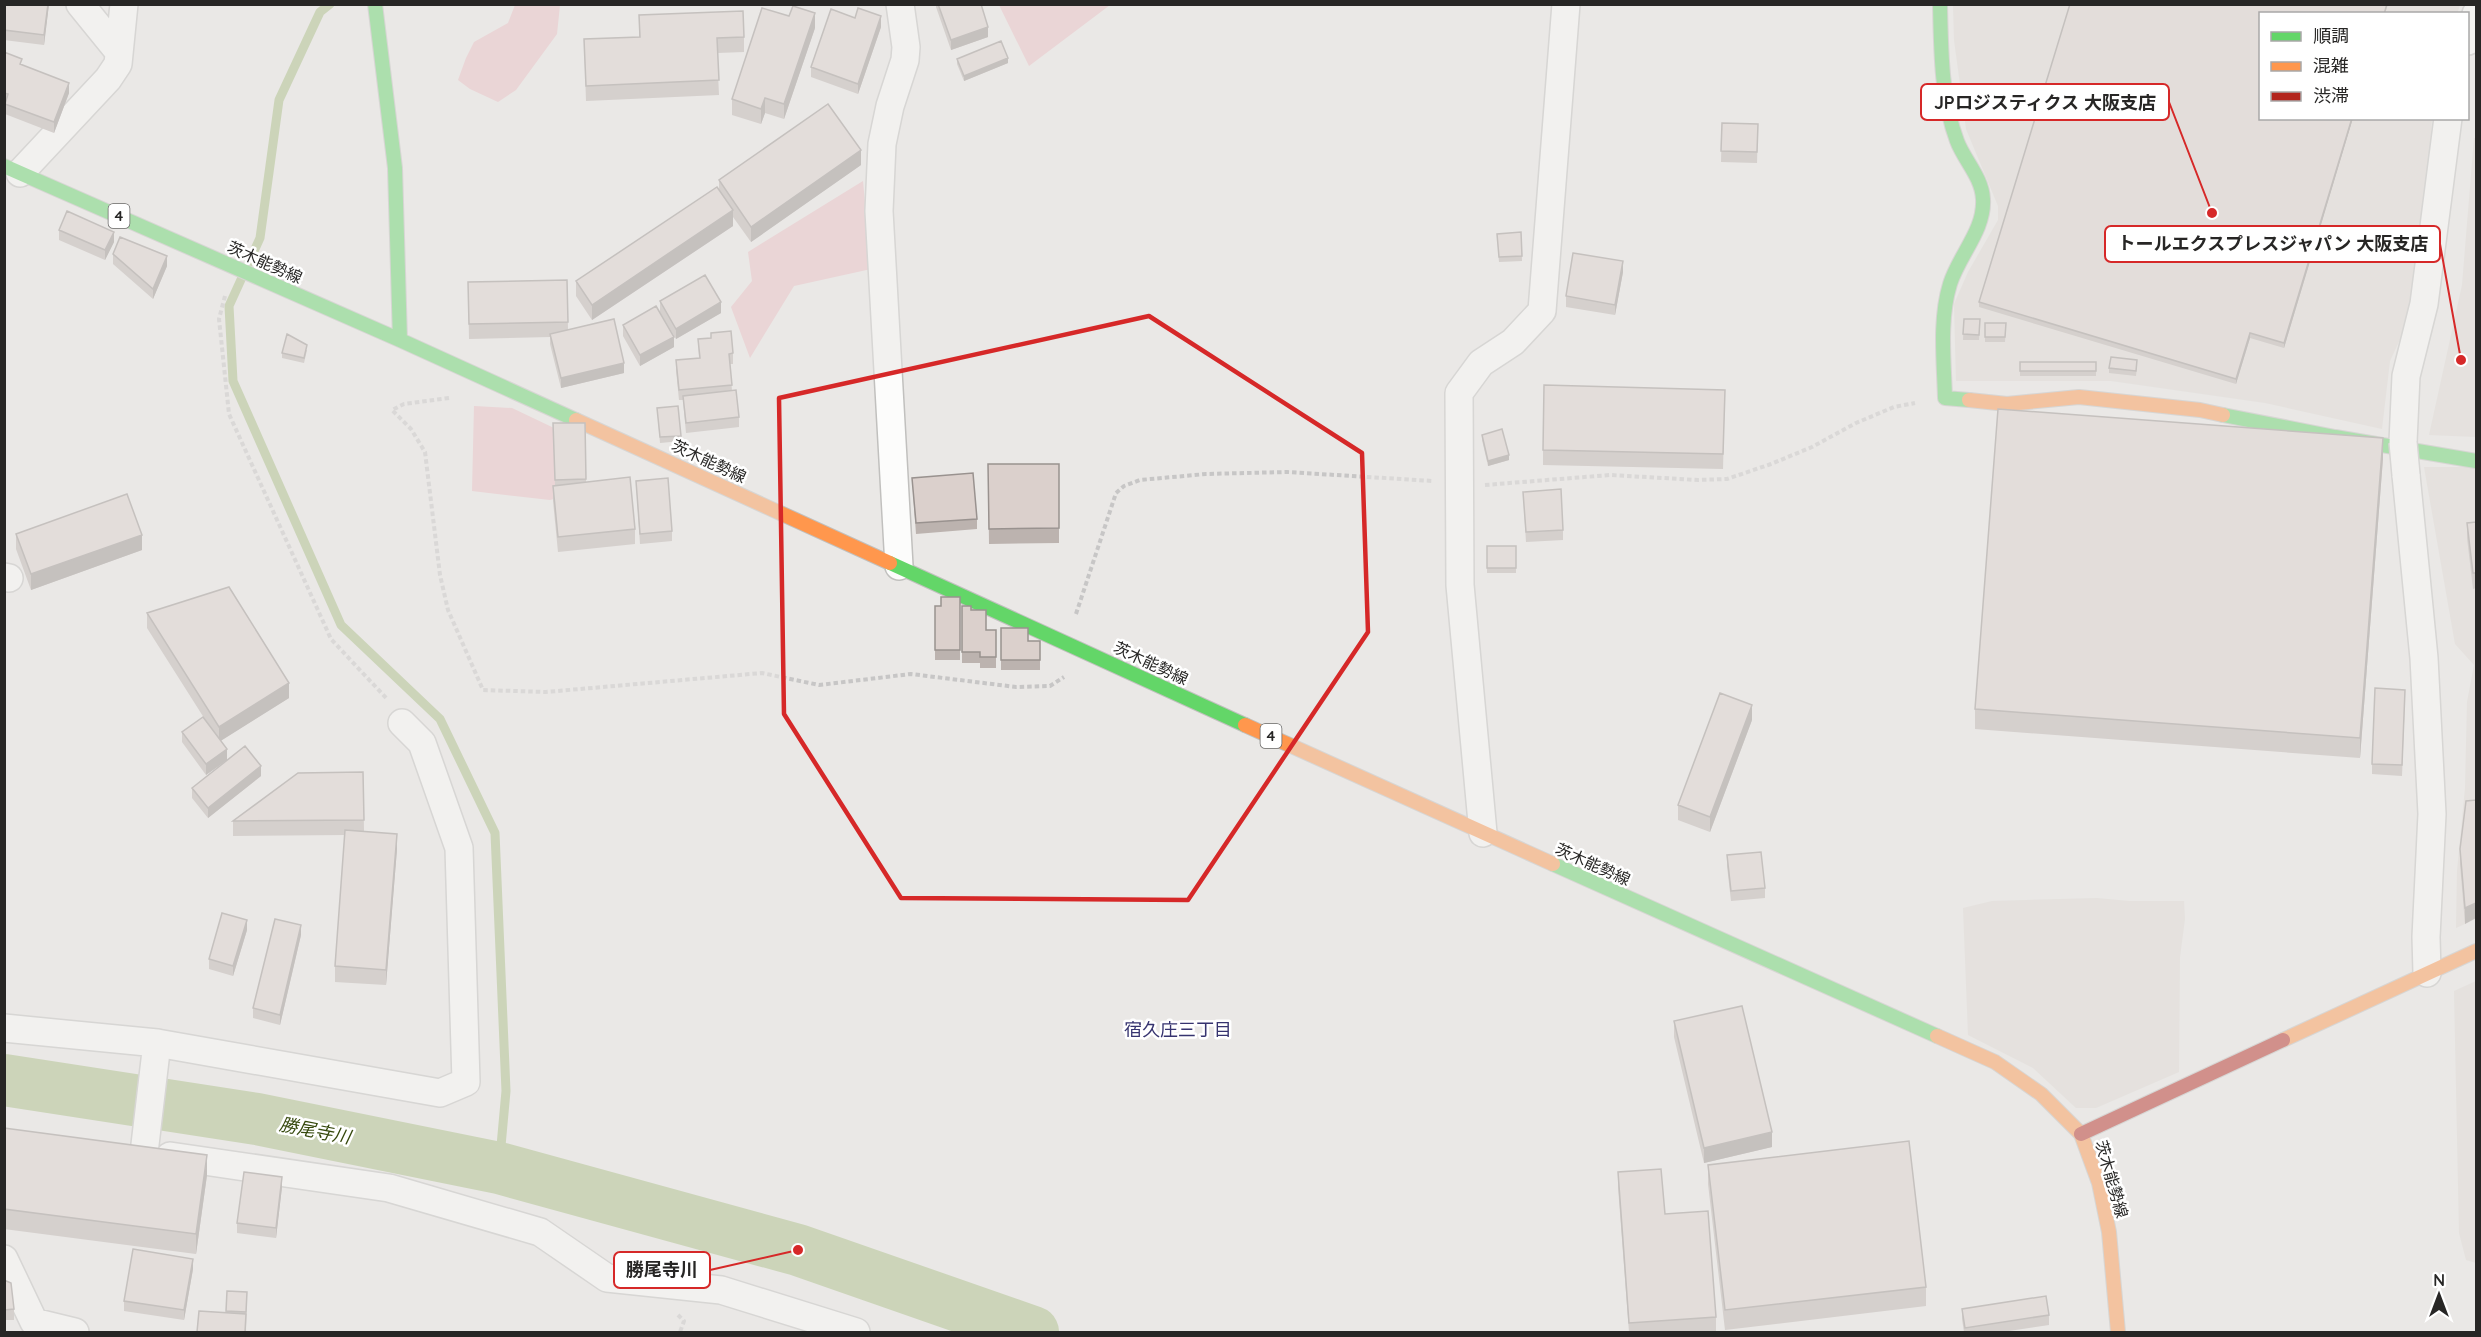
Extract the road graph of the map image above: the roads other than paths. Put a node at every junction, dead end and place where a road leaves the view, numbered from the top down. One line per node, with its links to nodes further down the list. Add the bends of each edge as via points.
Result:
1 (80, 4): 9 (street)
2 (124, 4): 9 (street)
3 (375, 4): 12 (main road, via 395,168)
4 (900, 4): 14 (street, via 905,60 882,144 879,211)
5 (1566, 4): 16 (street, via 1542,310 1513,342 1481,363 1459,393 1460,585)
6 (1940, 4): 13 (main road, via 1940,39 1954,134 1983,197 1981,221 1950,282 1945,304 1945,398 2007,404 2079,397 2200,410)
7 (2476, 14): 8 (street)
8 (2469, 38)
9 (119, 52): 11 (street, via 118,64 108,79)
10 (2448, 120): 18 (street, bridge, via 2424,304 2406,376 2403,442 2424,658 2432,814)
11 (12, 169): 12 (main road, 茨木能勢線 / 4)
12 (400, 340): 14 (main road, 茨木能勢線 / 4)
13 (2476, 461)
14 (899, 566): 16 (main road, 茨木能勢線 / 4)
15 (402, 723): 20 (street, via 422,743 459,848 465,1082 440,1093)
16 (1483, 833): 21 (main road, 茨木能勢線 / 4, via 1995,1062 2041,1094)
17 (2476, 951): 18 (main road)
18 (2427, 973): 21 (main road)
19 (8, 1022): 20 (street)
20 (157, 1043): 24 (street, via 132,1151 388,1188 540,1232 607,1278 721,1290)
21 (2081, 1134): 25 (main road, 茨木能勢線 / 4, via 2099,1184 2109,1232)
22 (4, 1258): 23 (street, via 34,1322)
23 (75, 1332)
24 (856, 1332)
25 (2118, 1332)

